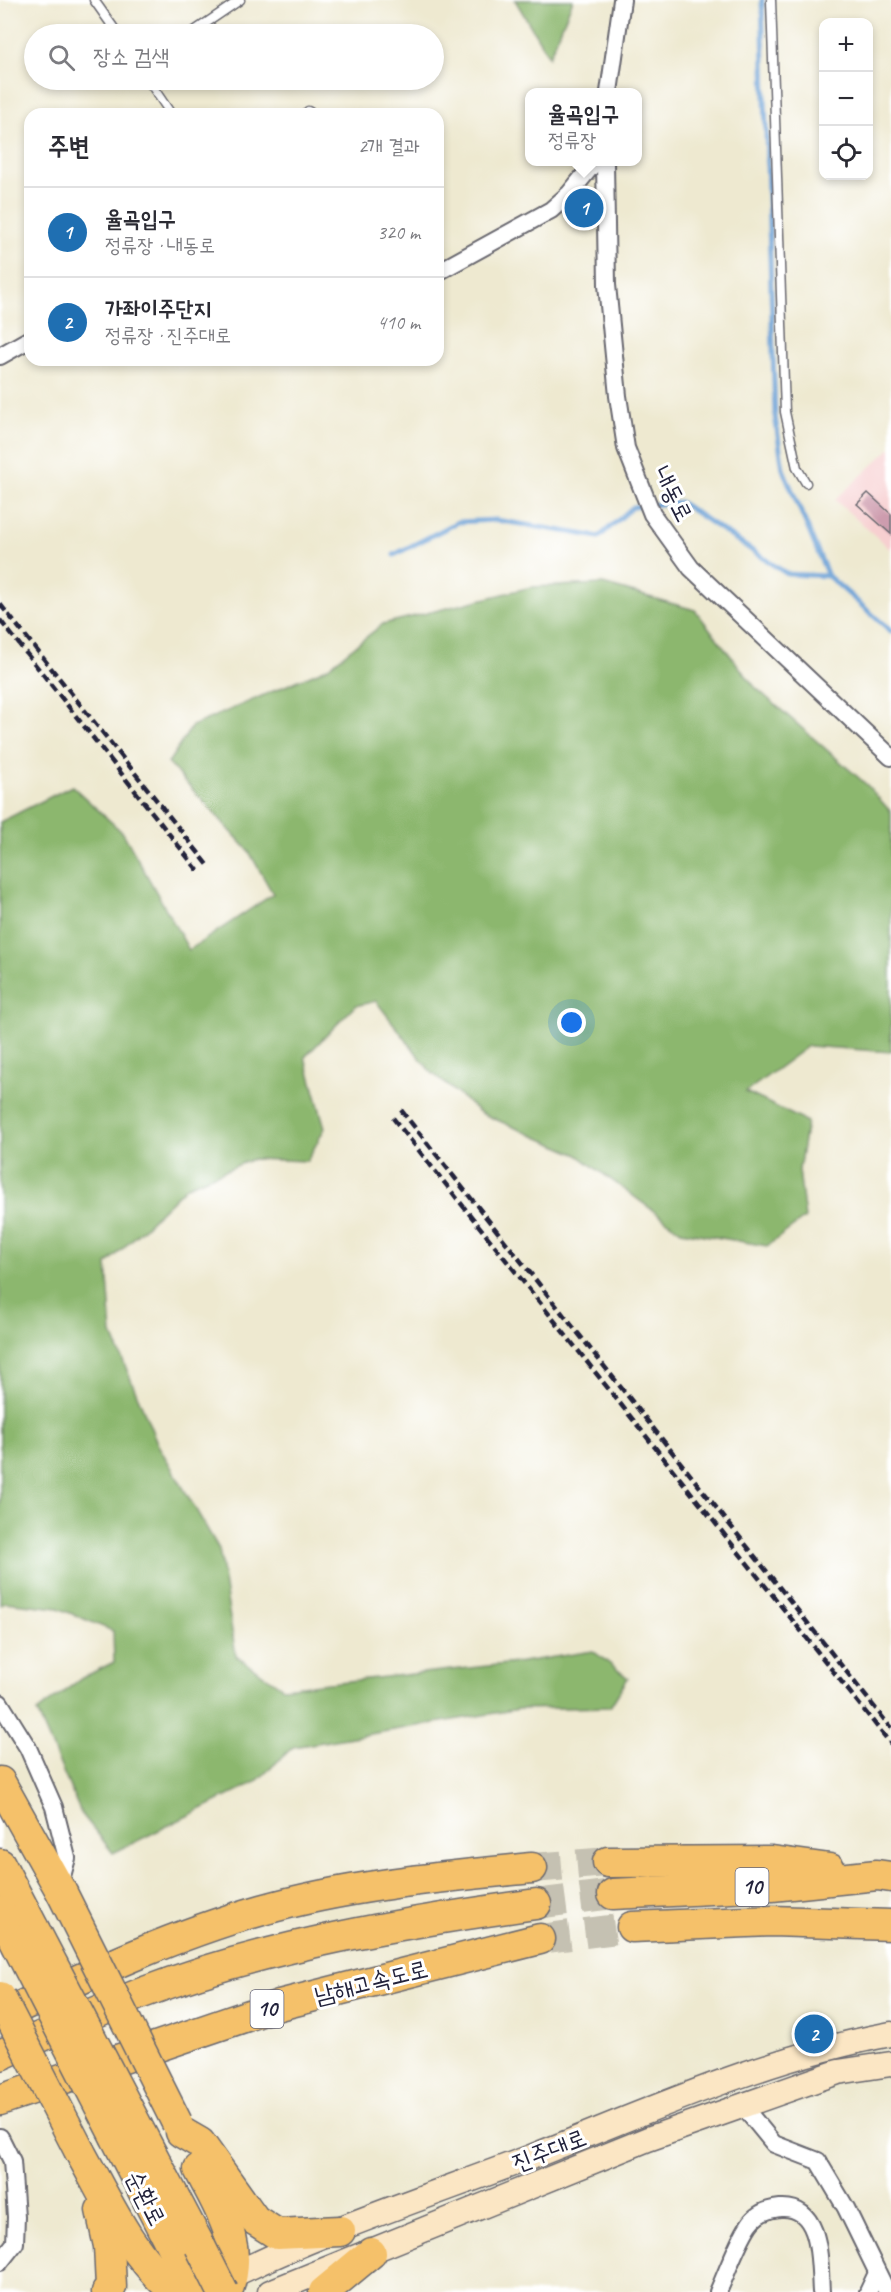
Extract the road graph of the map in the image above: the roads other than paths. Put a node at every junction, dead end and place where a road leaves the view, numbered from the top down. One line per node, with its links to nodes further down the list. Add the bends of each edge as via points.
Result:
1 (94, 0): 5 (lane)
2 (240, 0): 6 (lane)
3 (622, 0): 7 (street)
4 (771, 0): 15 (lane, via 785,412 797,468)
5 (111, 24)
6 (205, 24)
7 (610, 88)
8 (155, 90): 9 (lane)
9 (167, 108)
10 (592, 166): 12 (street, via 550,210)
11 (605, 166): 16 (street, 내동로, via 607,285 618,396 626,448 652,514 691,568)
12 (444, 269)
13 (24, 342): 14 (street)
14 (0, 356)
15 (806, 483)
16 (891, 757)
17 (0, 1703): 23 (street, via 28,1748 54,1807 67,1858)
18 (0, 1782): 23 (highway)
19 (608, 1862): 22 (highway, via 772,1861)
20 (0, 1864): 29 (highway)
21 (532, 1868): 32 (highway, via 425,1878 262,1910 139,1951)
22 (884, 1876): 24 (highway, 10)
23 (61, 1890): 38 (highway, bridge)
24 (613, 1894)
25 (536, 1904): 34 (highway, 남해고속도로 / 10, via 433,1918 301,1946 215,1970 143,1993)
26 (0, 1912): 29 (highway)
27 (891, 1925): 28 (highway, 10, via 772,1921)
28 (632, 1927)
29 (24, 1934): 45 (highway, 순환로, bridge, via 189,2252)
30 (540, 1939): 36 (highway, 남해고속도로 / 10, via 279,2005)
31 (0, 1997): 40 (highway, bridge)
32 (0, 2016)
33 (891, 2034): 41 (street, 진주대로, via 839,2044 735,2078)
34 (0, 2055)
35 (891, 2064): 37 (street, 진주대로, via 838,2072)
36 (0, 2100)
37 (742, 2105): 42 (street, 진주대로, via 648,2139); 44 (street, via 774,2144 818,2161)
38 (179, 2127): 41 (highway, via 200,2143 255,2220 277,2234); 45 (highway, via 231,2233 235,2257)
39 (0, 2137): 43 (street, via 12,2161 16,2217 15,2243)
40 (84, 2160): 46 (highway, via 109,2246 111,2287); 47 (highway, via 128,2240)
41 (340, 2231): 45 (street, 진주대로)
42 (371, 2253): 48 (street, 진주대로); 49 (highway)
43 (0, 2262)
44 (878, 2273): 52 (street); 53 (street)
45 (216, 2288)
46 (107, 2292)
47 (175, 2292)
48 (270, 2292)
49 (324, 2292)
50 (718, 2292): 51 (street, via 750,2223 767,2209 787,2208 806,2217 817,2235)
51 (821, 2292)
52 (868, 2292)
53 (887, 2292)

